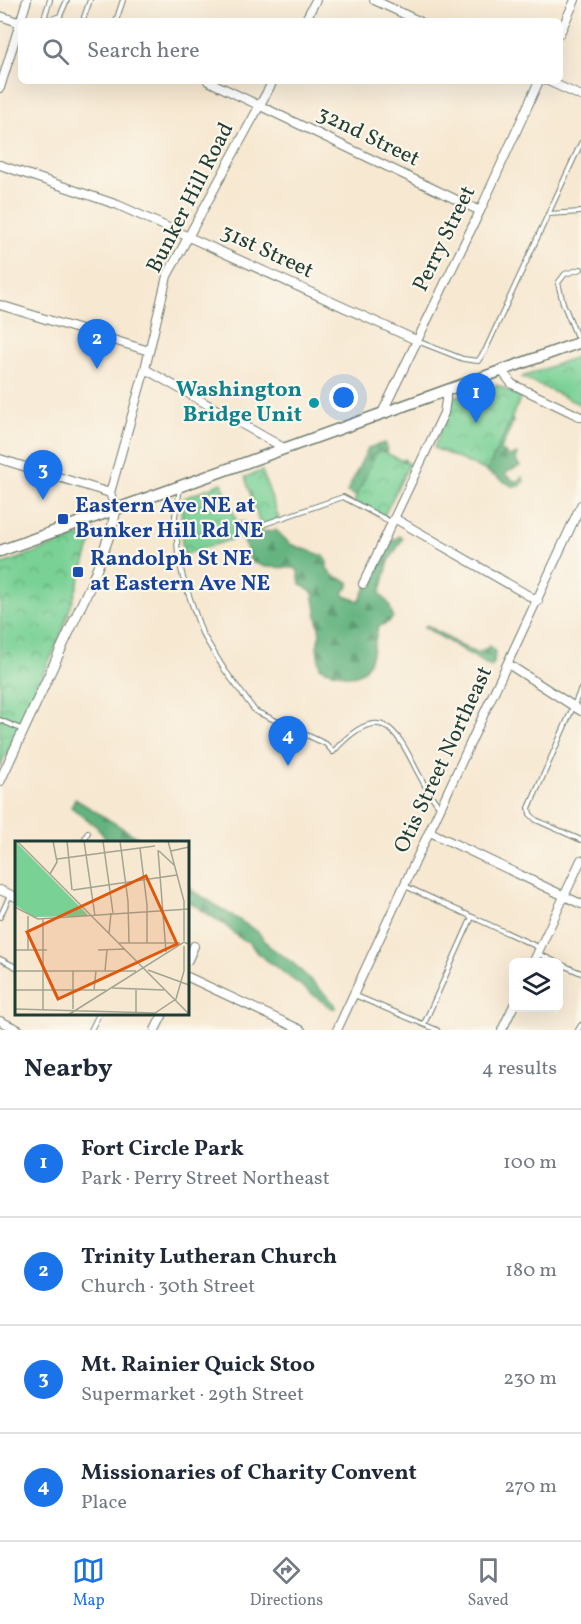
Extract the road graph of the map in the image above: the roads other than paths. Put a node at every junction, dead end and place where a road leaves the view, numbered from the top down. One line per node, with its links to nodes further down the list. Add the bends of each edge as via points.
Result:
1 (27, 0): 11 (street)
2 (50, 0): 12 (lane)
3 (67, 0): 13 (lane, via 60,16)
4 (90, 0): 10 (lane)
5 (123, 0): 14 (lane)
6 (316, 0): 15 (street)
7 (374, 0): 16 (street)
8 (575, 0): 18 (street)
9 (0, 16): 17 (street)
10 (84, 17)
11 (22, 18)
12 (47, 18)
13 (54, 18)
14 (117, 18)
15 (307, 18)
16 (413, 18)
17 (18, 22)
18 (563, 26)
19 (18, 30): 24 (street)
20 (214, 84): 26 (street, 32nd Street)
21 (271, 84): 26 (street, Bunker Hill Road)
22 (538, 84): 29 (street, Perry Street)
23 (555, 84): 25 (street)
24 (0, 88)
25 (581, 96)
26 (260, 106): 29 (street, 32nd Street); 32 (street, Bunker Hill Road)
27 (581, 144): 31 (lane)
28 (0, 165): 32 (street, 31st Street, via 118,205)
29 (480, 211): 35 (street, Perry Street)
30 (581, 212): 31 (lane)
31 (548, 213): 35 (lane, via 478,361)
32 (188, 236): 35 (street, 31st Street); 37 (street, Bunker Hill Road, via 167,276)
33 (581, 269): 36 (lane, via 565,274 558,283)
34 (0, 305): 37 (street)
35 (416, 340): 41 (street, Perry Street)
36 (580, 342): 39 (main road)
37 (149, 351): 38 (street, Bunker Hill Road)
38 (146, 369): 43 (street); 46 (street, Bunker Hill Road)
39 (501, 370): 40 (main road); 42 (street, via 512,384)
40 (446, 390): 41 (main road); 49 (street, via 444,413)
41 (382, 413): 43 (main road)
42 (581, 417)
43 (284, 448): 45 (main road)
44 (0, 459): 46 (street)
45 (180, 486): 48 (main road); 61 (lane, via 176,516 183,578 202,633 255,711 326,744 333,752 368,724 389,728)
46 (110, 493): 48 (street)
47 (581, 505): 53 (street, Otis Street Northeast)
48 (116, 509): 51 (main road); 59 (street, via 92,582)
49 (393, 520): 50 (lane, via 343,497); 52 (street); 53 (street)
50 (253, 528)
51 (0, 551)
52 (363, 584)
53 (538, 602): 54 (street, Otis Street Northeast)
54 (508, 664): 56 (street); 61 (street, Otis Street Northeast)
55 (581, 689): 56 (lane)
56 (573, 706): 57 (street); 64 (lane, via 529,808 536,820)
57 (581, 711)
58 (0, 720): 59 (lane)
59 (24, 730): 60 (street)
60 (0, 781)
61 (441, 808): 63 (street, Otis Street Northeast)
62 (88, 832): 65 (lane)
63 (430, 832): 67 (street, Otis Street Northeast); 70 (street)
64 (581, 840)
65 (84, 841)
66 (581, 860): 70 (street)
67 (405, 886): 73 (lane); 84 (street, Otis Street Northeast)
68 (0, 890): 69 (street)
69 (13, 896): 72 (lane)
70 (564, 896): 71 (street); 75 (street)
71 (581, 904)
72 (0, 917)
73 (472, 917): 75 (lane); 89 (lane)
74 (194, 946): 76 (street)
75 (539, 951): 77 (street); 78 (lane)
76 (189, 958)
77 (536, 958)
78 (550, 958)
79 (0, 959): 81 (lane)
80 (563, 965): 82 (lane)
81 (15, 966)
82 (581, 973)
83 (189, 977): 94 (street)
84 (354, 995): 89 (lane); 95 (street, Otis Street Northeast)
85 (510, 1012): 97 (street)
86 (98, 1015): 92 (lane)
87 (163, 1015): 93 (street)
88 (0, 1021): 91 (street)
89 (424, 1024): 96 (lane)
90 (581, 1025): 98 (lane)
91 (19, 1030)
92 (91, 1030)
93 (156, 1030)
94 (301, 1030)
95 (337, 1030)
96 (436, 1030)
97 (502, 1030)
98 (578, 1030)

